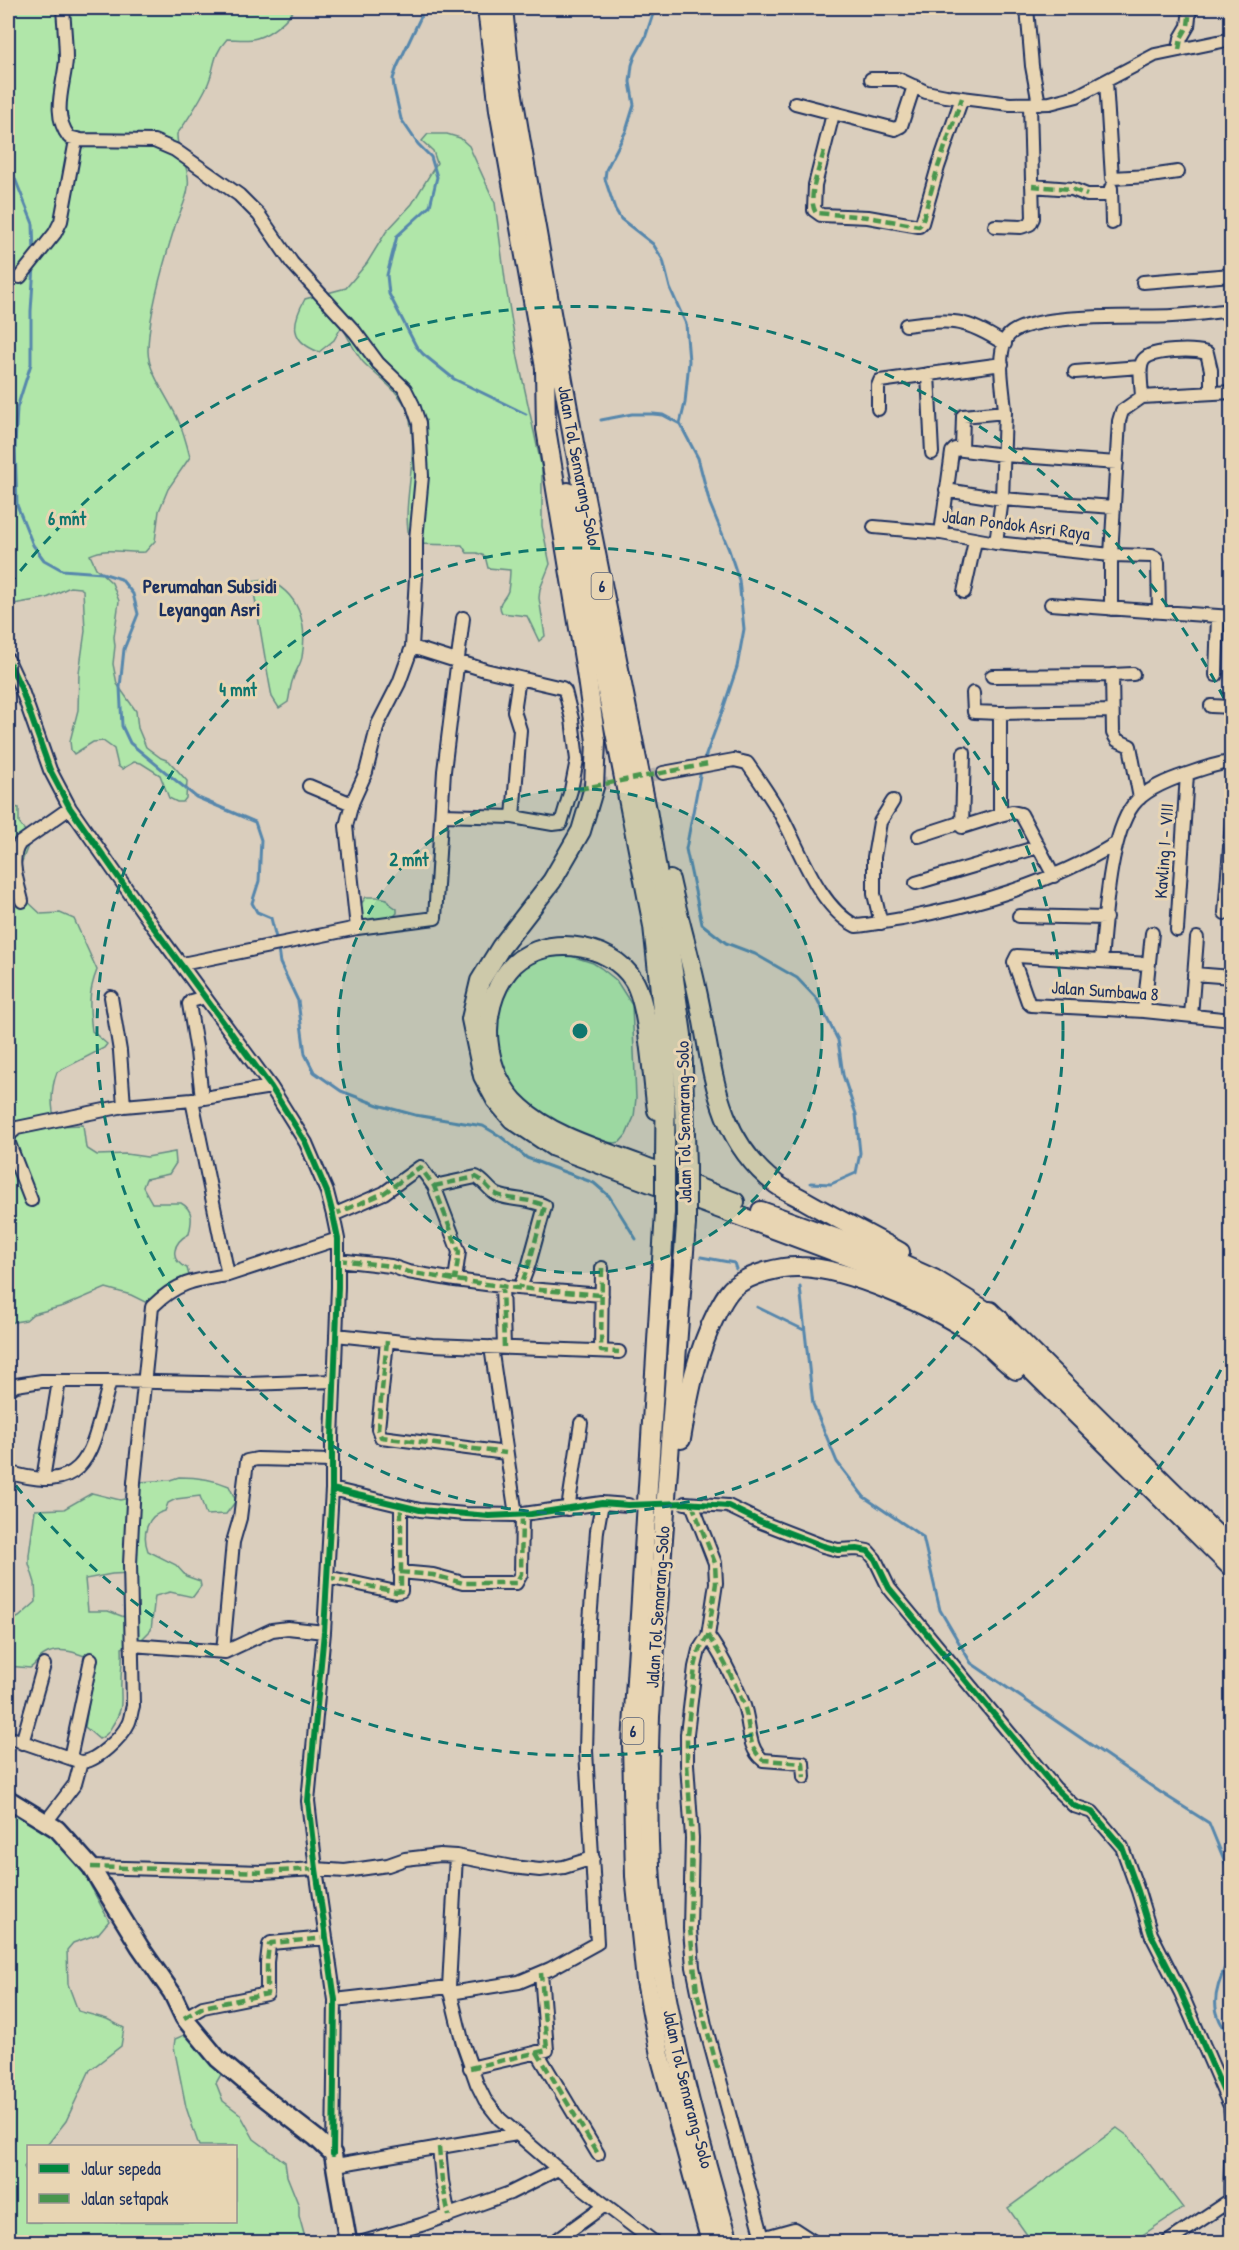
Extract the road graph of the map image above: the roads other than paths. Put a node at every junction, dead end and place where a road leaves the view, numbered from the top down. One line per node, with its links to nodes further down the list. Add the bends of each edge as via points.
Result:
1 (63, 8): 15 (street, via 66,59 60,122 69,137)
2 (487, 8): 30 (highway, Jalan Tol Semarang–Solo / 6, via 499,110)
3 (503, 8): 79 (highway, Jalan Tol Semarang–Solo / 6, via 510,78 576,453)
4 (1027, 8): 13 (street)
5 (1190, 8): 7 (street)
6 (1232, 39): 7 (street)
7 (1179, 50): 9 (street, via 1155,55)
8 (871, 79): 10 (street, via 898,79)
9 (1106, 81): 13 (street, via 1077,96); 17 (street)
10 (914, 86): 11 (street, via 937,95); 14 (street, via 898,128)
11 (962, 98): 13 (street); 14 (street, via 922,224 916,226 868,217 821,215 814,210 815,185)
12 (795, 103): 14 (street)
13 (1035, 104): 18 (street)
14 (833, 114)
15 (76, 140): 23 (street, via 62,218); 57 (street, via 154,141 176,150 239,195 259,215 292,263 405,389 419,423 422,448)
16 (1178, 172): 17 (street)
17 (1112, 178): 19 (street)
18 (1032, 186): 19 (street); 21 (street, via 1030,224)
19 (1111, 195): 20 (street)
20 (1112, 223)
21 (995, 226)
22 (1232, 275): 24 (street)
23 (20, 277)
24 (1143, 282)
25 (1232, 310): 27 (street, via 1031,324 1016,328)
26 (906, 325): 27 (street, via 958,322 981,329)
27 (1005, 344): 28 (street)
28 (1002, 364): 32 (street); 37 (street)
29 (1140, 367): 31 (street); 33 (street, via 1151,353 1207,353); 35 (street)
30 (545, 369): 114 (highway, Jalan Tol Semarang–Solo / 6, via 654,926 666,1046); 138 (highway, via 546,429 596,741 594,787 581,831 552,881 480,981 471,1019 483,1076 512,1119 554,1147 876,1267 961,1309 1005,1344)
31 (1075, 372)
32 (928, 374): 36 (street, via 880,381); 39 (street)
33 (1210, 392): 34 (street); 35 (street)
34 (1232, 393)
35 (1142, 398): 41 (street, Jalan Pondok Asri Raya, via 1122,411)
36 (878, 409)
37 (1005, 412): 38 (street, via 963,416); 40 (street)
38 (962, 449): 40 (street); 42 (street, via 952,452)
39 (932, 453)
40 (1004, 455): 41 (street); 43 (street)
41 (1117, 464): 44 (street, Jalan Pondok Asri Raya)
42 (946, 490): 43 (street); 46 (street)
43 (1002, 499): 44 (street); 48 (street)
44 (1114, 507): 49 (street, Jalan Pondok Asri Raya)
45 (874, 527): 46 (street, Jalan Pondok Asri Raya)
46 (942, 532): 47 (street, Jalan Pondok Asri Raya)
47 (975, 541): 48 (street, Jalan Pondok Asri Raya); 50 (street)
48 (996, 543): 49 (street, Jalan Pondok Asri Raya)
49 (1111, 555): 52 (street); 53 (street, via 1156,558)
50 (964, 592)
51 (1051, 604): 52 (street)
52 (1112, 609): 53 (street)
53 (1159, 612): 54 (street)
54 (1218, 616): 55 (street); 62 (street)
55 (1232, 617)
56 (463, 618): 59 (street)
57 (412, 647): 59 (street); 77 (street, via 378,724 366,772)
58 (8, 660): 78 (street, via 50,770)
59 (457, 660): 64 (street); 80 (street)
60 (1133, 674): 61 (street)
61 (1112, 675): 63 (street); 68 (street)
62 (1216, 675)
63 (992, 676)
64 (519, 678): 82 (street, via 514,711 520,730); 82 (street, via 565,691 577,760 575,790 561,823)
65 (974, 693): 69 (street, via 974,712)
66 (1211, 706): 67 (street)
67 (1232, 707)
68 (1112, 711): 69 (street); 75 (street, via 1113,733 1117,740 1130,746)
69 (999, 712): 81 (street)
70 (964, 753): 83 (street)
71 (1232, 762): 73 (street)
72 (663, 773): 96 (street, via 734,760 747,763 780,814 820,892 856,926)
73 (1187, 774): 75 (street); 98 (street, Kavling I - VIII)
74 (309, 786): 77 (street)
75 (1140, 798): 87 (street, via 1132,806)
76 (893, 801): 96 (street, via 880,822 874,857 874,894)
77 (352, 804): 97 (street, via 345,835)
78 (70, 808): 86 (street); 102 (street)
79 (647, 810): 126 (highway, via 666,863 715,1088 732,1132 751,1160 776,1184 938,1271); 151 (highway, Jalan Tol Semarang–Solo / 6, bridge, via 682,1035 686,1167 686,1224)
80 (442, 815): 82 (street); 97 (street, via 435,918)
81 (1000, 815): 83 (street, via 963,827); 88 (street, via 1021,814)
82 (513, 817)
83 (962, 822): 85 (street)
84 (1231, 830): 90 (street)
85 (919, 836)
86 (14, 842): 92 (street)
87 (1115, 844): 89 (street); 95 (street)
88 (1038, 847): 89 (street); 91 (street)
89 (1054, 876): 96 (street, via 926,915)
90 (1229, 882): 93 (street)
91 (916, 883)
92 (22, 901)
93 (1225, 913)
94 (1019, 916): 95 (street)
95 (1106, 918): 101 (street)
96 (881, 923)
97 (357, 928): 102 (street)
98 (1177, 930)
99 (1152, 933): 103 (street)
100 (1197, 938): 104 (street)
101 (1101, 961): 103 (street); 108 (street, Jalan Sumbawa 8, via 1017,956 1014,962 1031,1005)
102 (183, 964): 107 (street)
103 (1149, 964): 108 (street)
104 (1194, 974): 105 (street); 109 (street)
105 (1232, 976)
106 (111, 997): 113 (street)
107 (205, 997): 111 (street); 112 (street, via 189,1004 197,1052)
108 (1144, 1011): 109 (street, Jalan Sumbawa 8)
109 (1191, 1016): 110 (street, Jalan Sumbawa 8)
110 (1232, 1020)
111 (271, 1087): 112 (street); 117 (street, via 306,1143)
112 (197, 1099): 113 (street); 121 (street)
113 (124, 1107): 116 (street, via 13,1130 8,1141)
114 (665, 1163): 126 (highway, via 643,1008 634,981 619,963 598,950 574,945 526,956 501,981 492,1003 487,1041 505,1088 532,1117 574,1139 874,1252 934,1279); 193 (highway, Jalan Tol Semarang–Solo / 6, bridge, via 633,1733 635,1876 646,1981 660,2055)
115 (434, 1186): 117 (street, via 418,1166 384,1193); 122 (street, via 459,1252); 124 (street, via 476,1177 495,1194 545,1206)
116 (31, 1200)
117 (333, 1215): 118 (street)
118 (338, 1239): 119 (street); 121 (street)
119 (338, 1260): 122 (street, via 391,1266); 127 (street)
120 (602, 1268): 125 (street)
121 (228, 1275): 135 (street, via 196,1280 168,1291 152,1307)
122 (455, 1280): 123 (street)
123 (502, 1285): 124 (street); 130 (street)
124 (520, 1288): 125 (street)
125 (602, 1295): 131 (street)
126 (999, 1319): 150 (highway)
127 (336, 1335): 128 (street); 136 (street)
128 (387, 1341): 129 (street); 140 (street, via 378,1429 381,1437)
129 (491, 1347): 130 (street); 140 (street)
130 (504, 1347): 131 (street)
131 (601, 1351): 132 (street)
132 (619, 1352)
133 (59, 1381): 134 (street); 137 (street, via 32,1382); 143 (street)
134 (110, 1381): 135 (street); 143 (street, via 94,1441 80,1467 69,1476)
135 (145, 1381): 136 (street); 157 (street, via 130,1564)
136 (334, 1381): 141 (street)
137 (8, 1390)
138 (1082, 1420): 151 (highway, via 975,1335 936,1311 896,1293 820,1269 770,1270 735,1286 703,1339 689,1392); 152 (highway)
139 (581, 1423): 148 (street)
140 (506, 1453): 149 (street)
141 (332, 1461): 144 (street); 158 (street, via 247,1461 233,1542)
142 (8, 1472): 143 (street)
143 (43, 1479)
144 (332, 1489): 147 (street); 154 (street)
145 (602, 1503): 146 (street); 148 (street); 168 (street, via 589,1634 586,1751)
146 (628, 1505)
147 (401, 1506): 149 (street, via 443,1513); 153 (street)
148 (568, 1509): 149 (street)
149 (519, 1515): 153 (street, via 521,1574 516,1582 463,1584 433,1575)
150 (1232, 1550)
151 (662, 1555): 194 (highway, Jalan Tol Semarang–Solo / 6, via 649,1758 651,1881 677,2054)
152 (1232, 1568)
153 (400, 1572): 154 (street, via 402,1590 396,1592)
154 (327, 1577): 155 (street)
155 (324, 1632): 158 (street, via 280,1628); 170 (street, via 309,1781)
156 (708, 1636): 164 (street, via 744,1705 754,1751 763,1760 803,1763); 184 (street, via 715,1563 689,1503 728,1506 823,1546 868,1551 888,1588 1055,1788 1074,1806 1092,1812 1122,1847 1151,1934 1230,2106); 188 (street, via 699,1650 687,1734 692,1838 691,1948 705,2025)
157 (132, 1645): 158 (street); 163 (street, via 133,1706 128,1725 110,1746 87,1762)
158 (224, 1652)
159 (91, 1659): 163 (street)
160 (44, 1665): 162 (street)
161 (8, 1737): 162 (street)
162 (22, 1743): 163 (street)
163 (75, 1760): 166 (street, via 75,1784)
164 (804, 1777)
165 (8, 1800): 166 (main road)
166 (46, 1822): 169 (main road)
167 (456, 1856): 168 (street, via 540,1870 564,1868); 170 (street, via 419,1857 345,1871); 173 (street)
168 (592, 1858): 172 (street, via 597,1943)
169 (91, 1867): 170 (street, via 262,1872); 175 (main road)
170 (316, 1869): 171 (street)
171 (326, 1938): 174 (street); 175 (street, via 272,1943 267,1962 267,1994 203,2007)
172 (541, 1973): 173 (street, via 507,1986); 176 (street, via 548,2046 547,2050)
173 (450, 1990): 174 (street); 177 (street)
174 (335, 2000): 179 (street)
175 (184, 2018): 179 (main road, via 218,2059)
176 (537, 2052): 177 (street); 181 (street)
177 (470, 2068): 178 (street, via 492,2110)
178 (517, 2134): 180 (street); 183 (street)
179 (325, 2136): 182 (main road)
180 (439, 2148): 182 (street); 186 (street)
181 (598, 2154)
182 (334, 2160): 189 (main road)
183 (558, 2169): 185 (street); 186 (street, via 510,2193)
184 (1229, 2201): 187 (street); 196 (street)
185 (605, 2205): 191 (street); 192 (street)
186 (449, 2216): 190 (street)
187 (1232, 2220)
188 (763, 2240): 195 (street, via 794,2229)
189 (348, 2242)
190 (363, 2242)
191 (554, 2242)
192 (654, 2242)
193 (711, 2242)
194 (729, 2242)
195 (814, 2242)
196 (1168, 2242)

